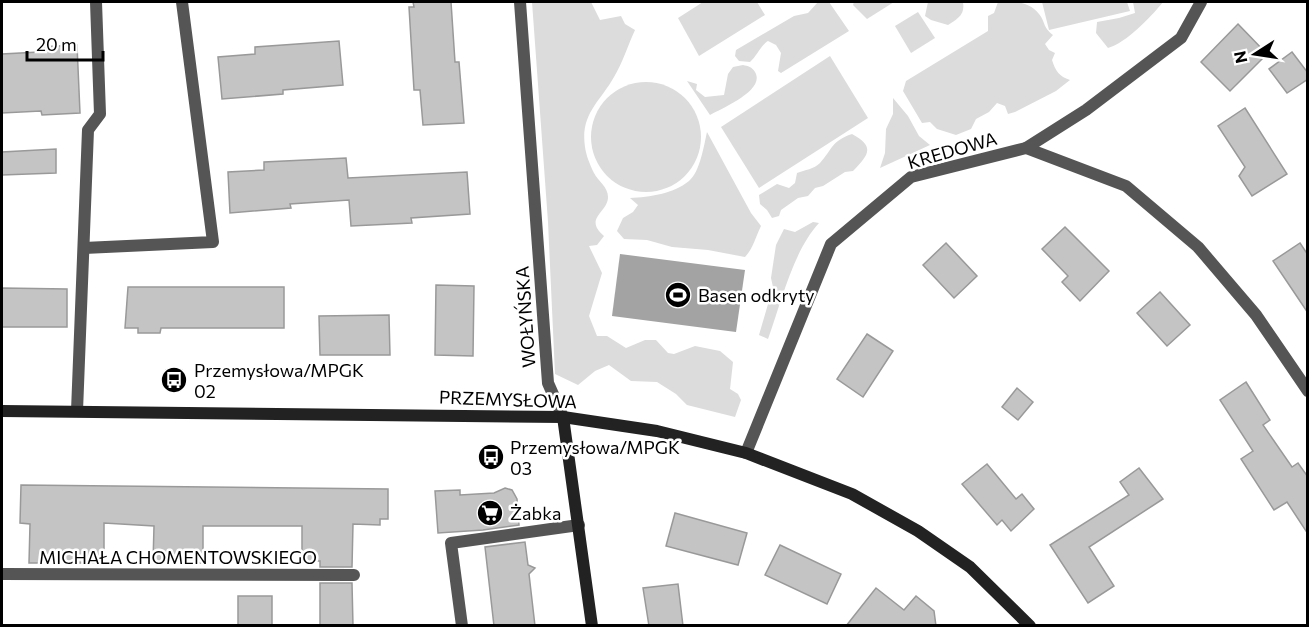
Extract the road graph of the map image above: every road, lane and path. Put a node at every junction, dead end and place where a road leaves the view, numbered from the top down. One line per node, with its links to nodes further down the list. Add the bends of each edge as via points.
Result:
1 (96, 2): 6 (street, via 100,114 88,130)
2 (182, 2): 6 (street, via 213,242)
3 (520, 2): 10 (street, WOŁYŃSKA, via 548,383)
4 (1202, 2): 5 (street, KREDOWA, via 1181,38 1104,98)
5 (1026, 148): 7 (street, via 1126,186 1189,239 1256,315); 11 (street, KREDOWA, via 911,177 831,244)
6 (84, 248): 9 (street)
7 (1308, 391)
8 (2, 411): 9 (main road, PRZEMYSŁOWA)
9 (77, 411): 10 (main road, PRZEMYSŁOWA)
10 (563, 417): 11 (main road, PRZEMYSŁOWA, via 657,431); 12 (main road, WOŁYŃSKA)
11 (746, 453): 17 (main road, PRZEMYSŁOWA, via 852,494 918,531 970,567)
12 (579, 525): 15 (street, via 451,543); 16 (main road, WOŁYŃSKA)
13 (2, 574): 14 (street, MICHAŁA CHOMENTOWSKIEGO)
14 (354, 575)
15 (462, 626)
16 (592, 626)
17 (1030, 626)

